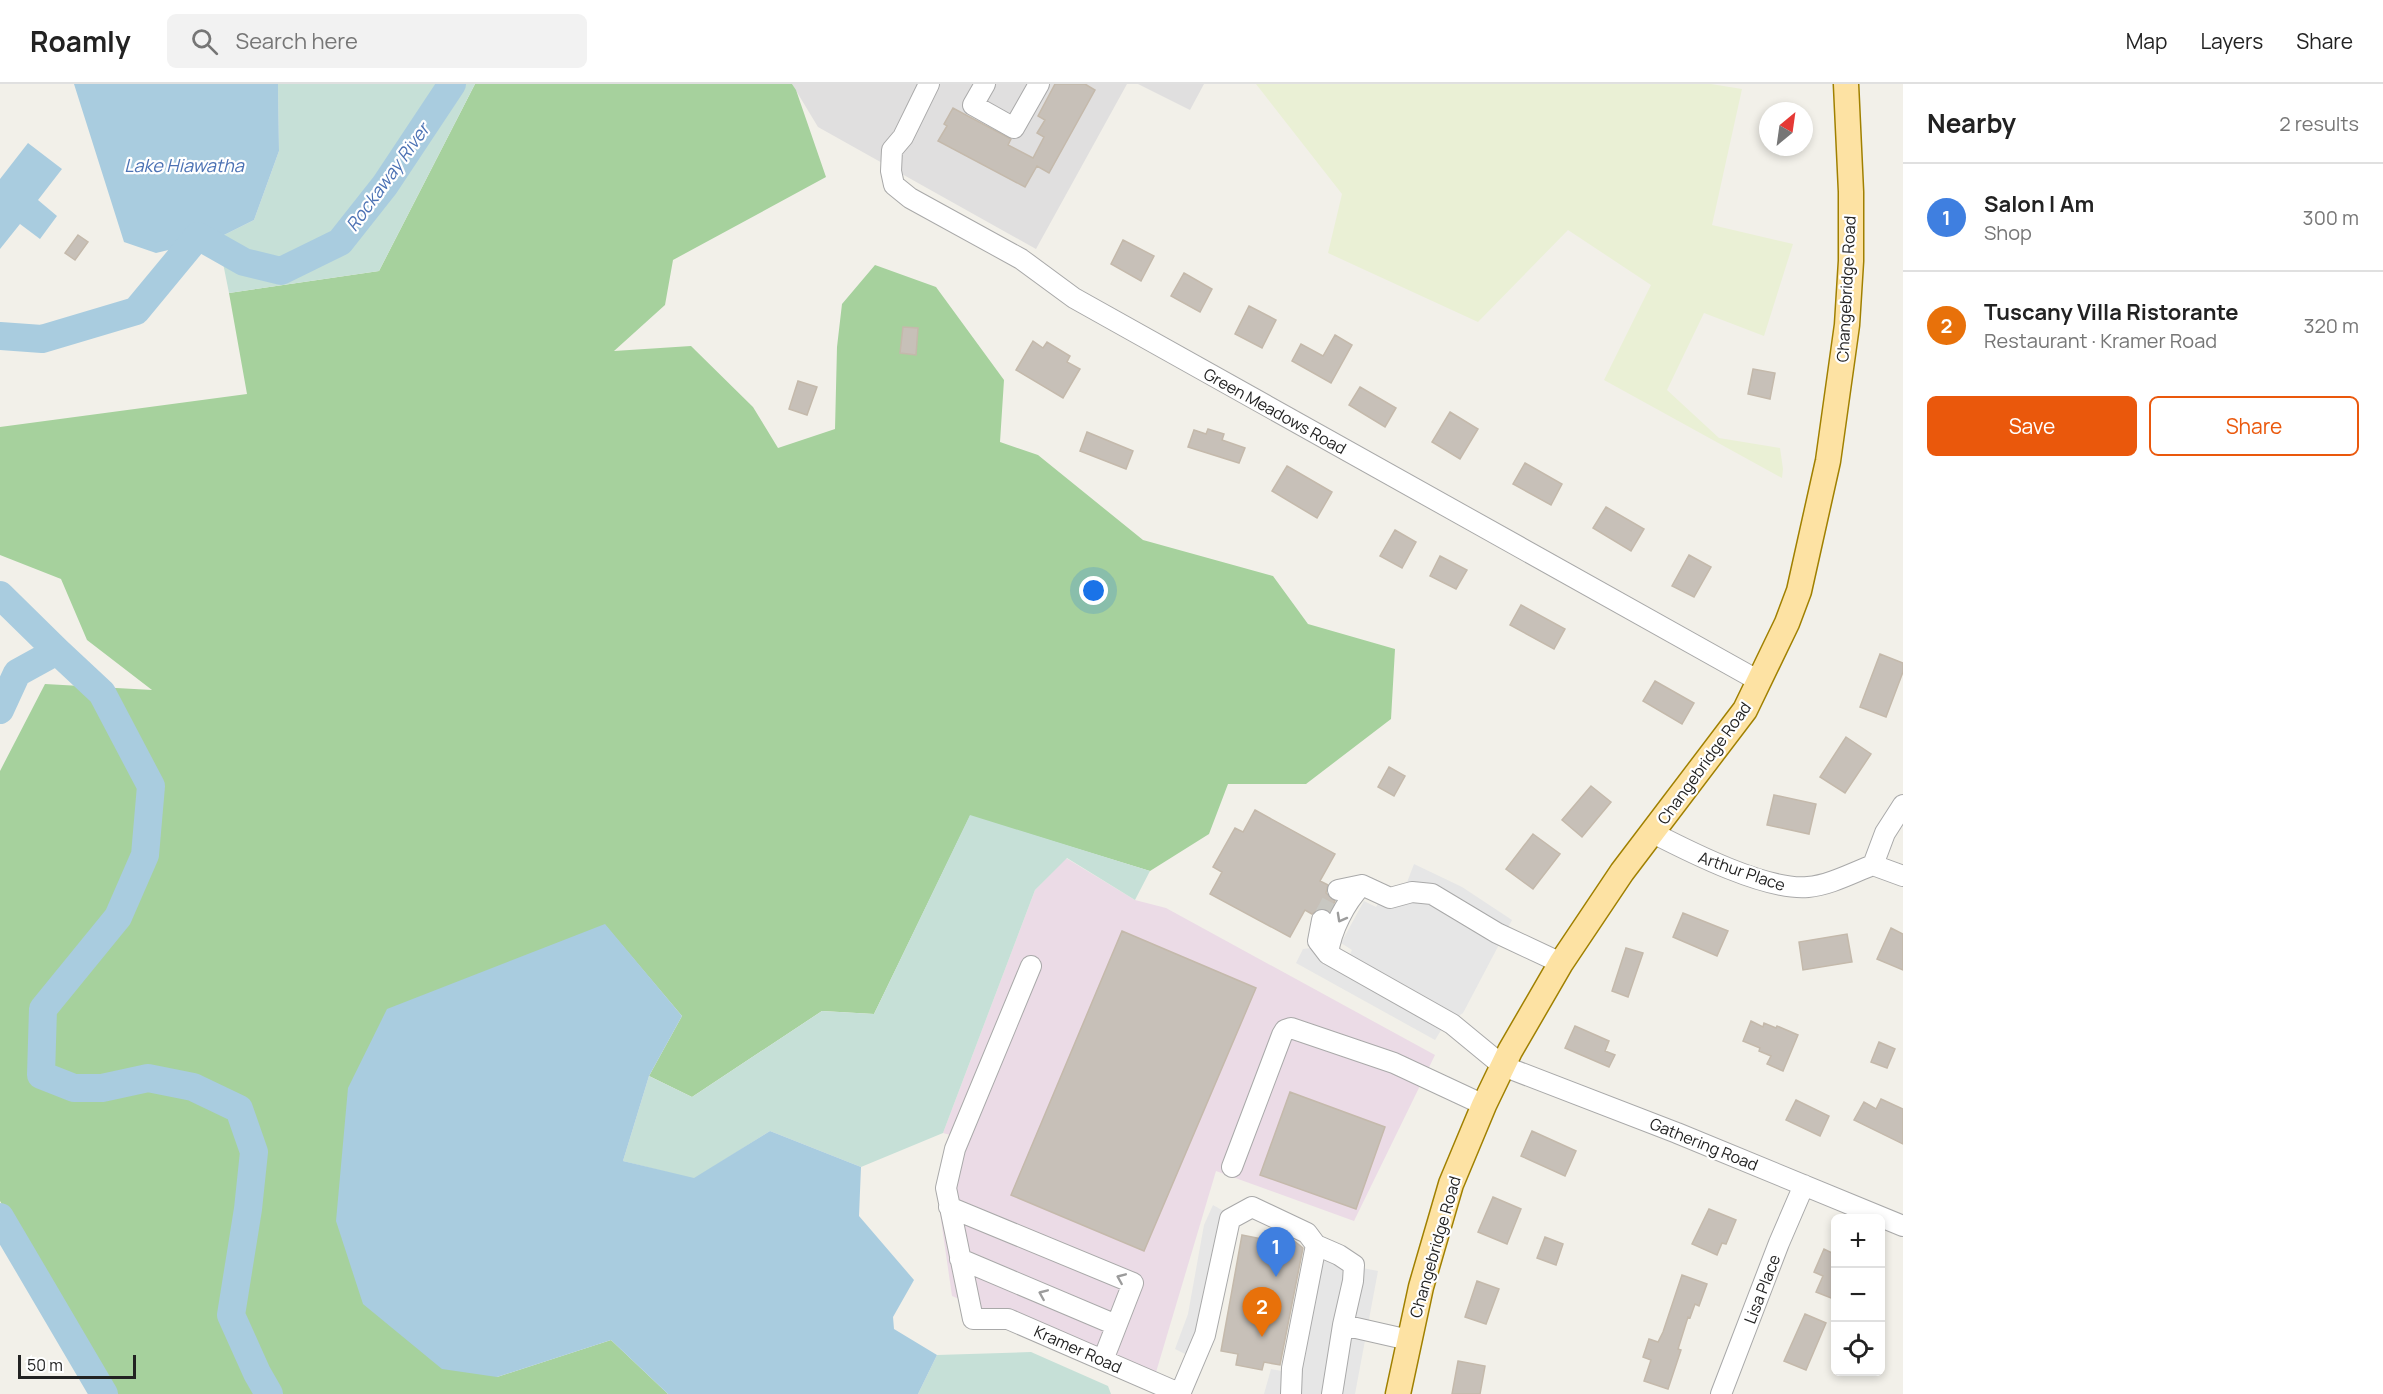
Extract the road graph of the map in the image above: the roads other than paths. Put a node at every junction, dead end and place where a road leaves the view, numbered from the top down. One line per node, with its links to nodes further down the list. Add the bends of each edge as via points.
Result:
1 (929, 84): 5 (street, Green Meadows Road, via 903,137 892,150 894,185 910,198 1021,260 1074,298)
2 (985, 84): 3 (street, via 973,105 1014,128)
3 (1039, 84)
4 (1846, 84): 5 (main road, Changebridge Road, via 1851,261 1837,408 1799,591)
5 (1759, 681): 7 (main road, Changebridge Road, via 1731,732)
6 (1903, 805): 8 (street, via 1885,833)
7 (1653, 833): 8 (street, Arthur Place, via 1695,855 1778,886 1810,887); 15 (main road, Changebridge Road)
8 (1873, 865): 9 (street)
9 (1903, 876)
10 (1362, 885): 11 (street); 13 (street, one-way to 13, via 1330,937); 15 (street, via 1390,898 1412,892 1432,894)
11 (1338, 890)
12 (1322, 920): 13 (street, via 1318,941)
13 (1328, 954): 16 (street, Gathering Road, via 1452,1024)
14 (1031, 966): 20 (street, via 956,1149 946,1188)
15 (1557, 969): 16 (main road, Changebridge Road)
16 (1503, 1066): 17 (main road, Changebridge Road); 19 (street, Gathering Road)
17 (1484, 1105): 18 (street, via 1394,1064 1290,1028 1282,1035); 26 (main road, Changebridge Road, via 1451,1184)
18 (1232, 1167)
19 (1804, 1185): 21 (street, Gathering Road); 32 (street, Lisa Place)
20 (949, 1207): 23 (street); 25 (street, one-way to 20, via 1133,1283)
21 (1903, 1226)
22 (1316, 1245): 24 (street, via 1353,1265); 28 (street, via 1307,1233 1252,1207 1230,1219 1205,1335); 29 (street, via 1292,1368)
23 (960, 1259): 25 (street, one-way to 23); 27 (street, Kramer Road, via 973,1319 1008,1318)
24 (1343, 1325): 26 (street); 30 (street)
25 (1116, 1326): 27 (street)
26 (1409, 1340): 31 (main road, Changebridge Road)
27 (1103, 1360): 28 (street, Kramer Road)
28 (1180, 1394)
29 (1291, 1394)
30 (1332, 1394)
31 (1398, 1394)
32 (1721, 1394)

